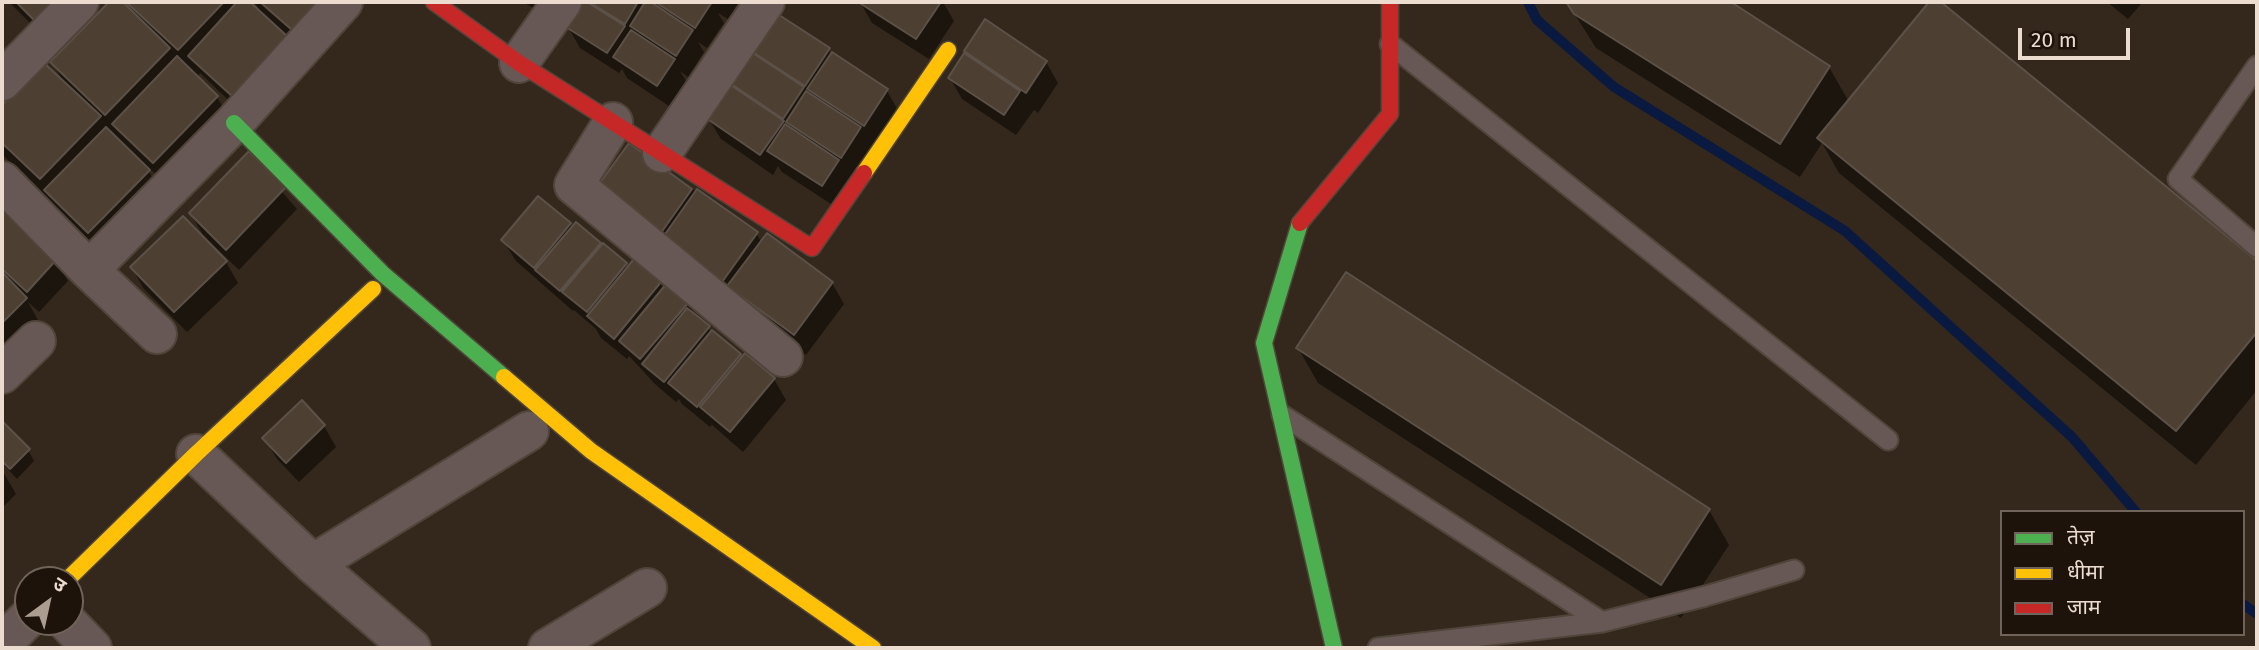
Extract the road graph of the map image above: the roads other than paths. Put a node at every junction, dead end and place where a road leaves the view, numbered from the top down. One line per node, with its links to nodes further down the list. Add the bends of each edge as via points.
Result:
1 (79, 2): 11 (street)
2 (343, 2): 13 (street)
3 (434, 2): 9 (street)
4 (562, 2): 9 (street)
5 (765, 2): 14 (street)
6 (1390, 2): 7 (street)
7 (1389, 44): 23 (street, via 1390,114 1300,222 1268,329 1264,343); 25 (lane)
8 (948, 50): 14 (street, via 812,248)
9 (519, 63): 12 (street)
10 (2257, 66): 16 (lane, via 2178,179)
11 (2, 81)
12 (613, 122): 14 (street); 21 (street, via 573,185)
13 (234, 123): 17 (street); 32 (street, via 383,274 591,452)
14 (662, 153)
15 (2, 181): 17 (street)
16 (2257, 247)
17 (89, 270): 19 (street)
18 (373, 289): 26 (street)
19 (157, 334)
20 (36, 341): 22 (street)
21 (783, 357)
22 (2, 373)
23 (1281, 414): 31 (lane); 35 (street)
24 (529, 431): 27 (street)
25 (1888, 440)
26 (196, 454): 27 (street); 28 (street)
27 (313, 564): 33 (street)
28 (81, 566)
29 (1794, 570): 31 (lane)
30 (647, 588): 34 (street)
31 (1602, 622): 36 (lane)
32 (863, 646)
33 (411, 648)
34 (548, 648)
35 (1334, 648)
36 (1378, 648)

